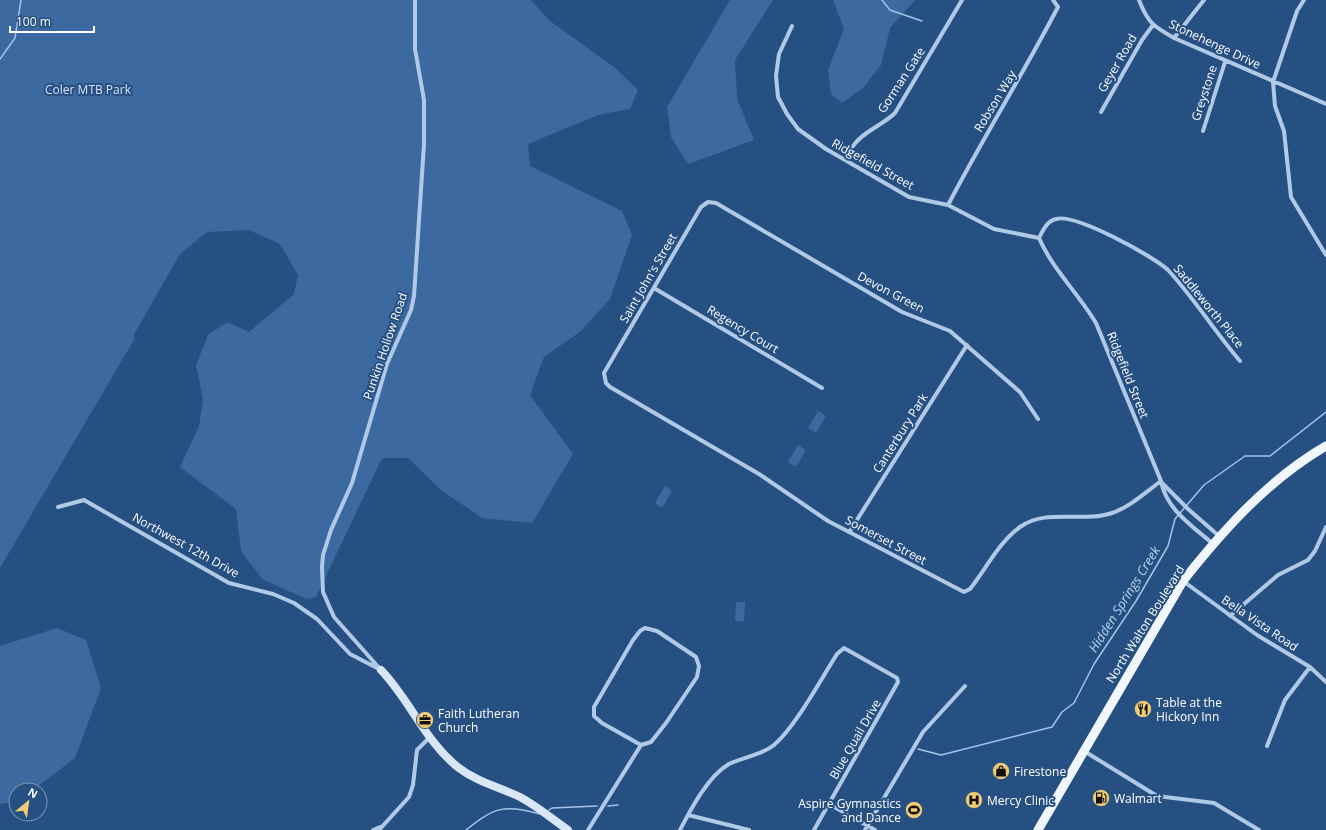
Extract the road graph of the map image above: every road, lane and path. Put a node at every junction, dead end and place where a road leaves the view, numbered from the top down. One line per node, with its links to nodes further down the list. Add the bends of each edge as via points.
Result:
1 (415, 0): 35 (street, Punkin Hollow Road, via 415,49 424,100 424,144 414,296 411,310 387,364 352,483 330,530 322,567 323,592 334,617)
2 (962, 0): 15 (street, Gorman Gate, via 895,113 888,121 853,145)
3 (1053, 0): 17 (street, Robson Way, via 1058,7)
4 (1139, 0): 7 (street, Stonehenge Drive)
5 (1204, 0): 9 (street)
6 (1304, 0): 11 (street, Stonehenge Drive, via 1297,11)
7 (1152, 25): 9 (street, Stonehenge Drive); 13 (street, Geyer Road)
8 (792, 26): 15 (street, Ridgefield Street, via 782,47 777,67 778,97 798,129 816,143)
9 (1174, 38): 10 (street, Stonehenge Drive)
10 (1225, 62): 11 (street, Stonehenge Drive); 14 (street, Greystone)
11 (1273, 82): 12 (street); 19 (street, Stonehenge Drive, via 1275,106 1284,131 1291,197)
12 (1326, 104)
13 (1101, 112)
14 (1203, 131)
15 (847, 160): 17 (street, Ridgefield Street, via 909,196)
16 (716, 204): 20 (street, Saint John's Street, via 708,202 701,207); 21 (street, Devon Green, via 902,312 950,331)
17 (948, 205): 18 (street, Ridgefield Street, via 994,229)
18 (1038, 238): 22 (street, Saddleworth Place, via 1046,225 1055,219 1066,217 1155,260 1181,286); 27 (street, Ridgefield Street, via 1047,256 1096,323)
19 (1326, 255)
20 (654, 288): 23 (street, Saint John's Street); 24 (street, Regency Court)
21 (967, 346): 25 (street, Devon Green, via 1020,392); 30 (street, Canterbury Park)
22 (1240, 361)
23 (604, 373): 30 (street, Somerset Street, via 606,384 610,387 759,474 828,521)
24 (822, 388)
25 (1038, 419)
26 (1326, 446): 31 (main road, North Walton Boulevard, via 1263,492)
27 (1161, 481): 30 (street, Somerset Street, via 1125,507 1112,513 1034,520 1025,524 1008,538 968,592 955,589); 31 (street, Ridgefield Street); 31 (street, Ridgefield Street, via 1163,493 1175,510)
28 (58, 507): 35 (street, Northwest 12th Drive, via 84,500 229,583 273,594 294,603 317,619 350,654)
29 (1326, 527): 33 (street, via 1308,560 1278,575)
30 (850, 531)
31 (1216, 540): 32 (main road, North Walton Boulevard)
32 (1183, 580): 33 (street, Bella Vista Road); 41 (main road, North Walton Boulevard)
33 (1230, 616): 34 (street, Bella Vista Road, via 1257,636)
34 (1310, 667): 36 (street, Bella Vista Road); 40 (street, via 1285,700)
35 (381, 670): 38 (street)
36 (1326, 682)
37 (965, 686): 45 (street, via 923,732)
38 (430, 736): 44 (street, via 417,750 409,797); 47 (street, via 458,768 540,809)
39 (641, 745): 39 (street, via 651,742 666,723 697,677 699,666 696,657 657,631 645,628 633,640 594,707 594,716 602,723); 48 (street)
40 (1267, 746)
41 (1083, 751): 53 (main road, North Walton Boulevard); 54 (street, via 1157,796 1214,803)
42 (829, 804): 43 (street, Blue Quail Drive, via 898,682 896,678 844,648 837,654 788,728 773,745 718,772); 45 (street); 51 (street, Blue Quail Drive)
43 (688, 815): 49 (street); 50 (street)
44 (380, 828): 46 (street)
45 (866, 828): 52 (street)
46 (373, 830)
47 (568, 830)
48 (588, 830)
49 (680, 830)
50 (749, 830)
51 (814, 830)
52 (875, 830)
53 (1038, 830)
54 (1260, 830)

